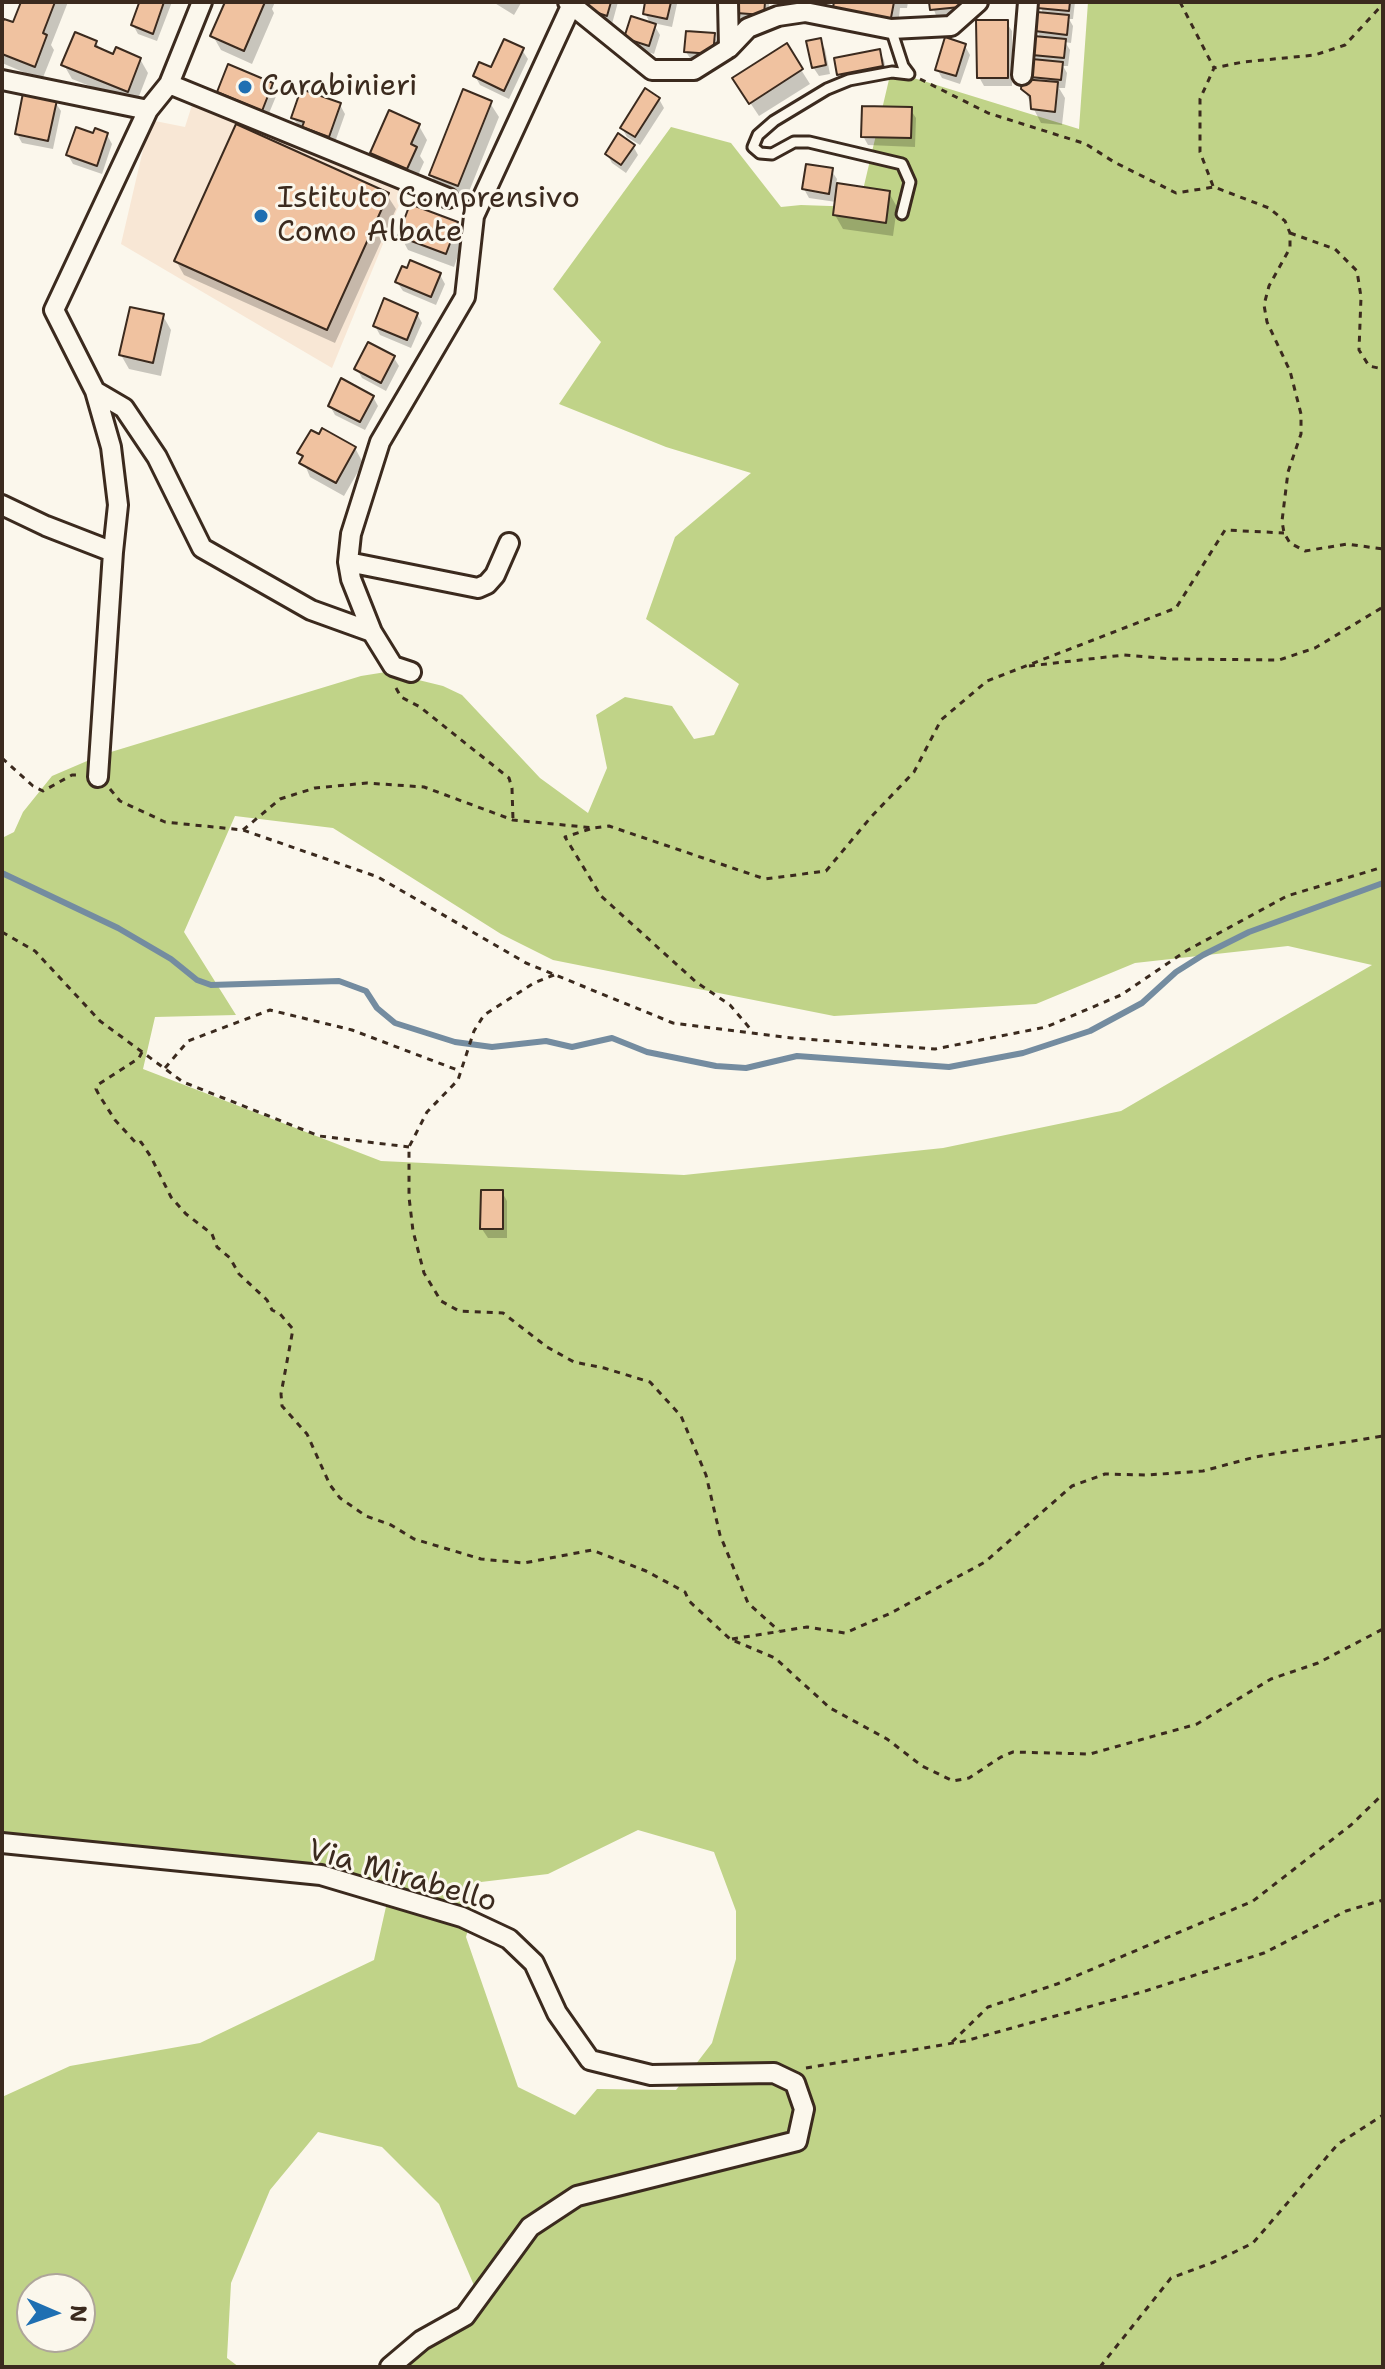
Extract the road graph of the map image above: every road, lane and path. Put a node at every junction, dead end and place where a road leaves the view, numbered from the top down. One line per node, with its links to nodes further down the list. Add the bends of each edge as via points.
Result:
1 (202, 2): 14 (street)
2 (728, 2): 9 (street)
3 (978, 2): 8 (street, via 951,26)
4 (1028, 2): 12 (street)
5 (1180, 2): 10 (path)
6 (570, 3): 9 (street, via 652,70 694,70); 27 (street, via 474,216 465,297 380,442 351,534)
7 (1383, 4): 10 (path, via 1345,45 1315,55)
8 (891, 29): 9 (street, via 805,12 748,28); 11 (lane)
9 (729, 48)
10 (1214, 68): 16 (path, via 1200,99 1200,152)
11 (909, 74): 16 (path, via 988,113 1086,144 1176,193); 18 (lane, via 892,72 827,89 774,121 753,147 772,154 794,142 809,142 902,164 910,182)
12 (1022, 75)
13 (2, 80): 15 (street)
14 (169, 84): 15 (street); 17 (street)
15 (148, 110): 21 (street, via 54,310)
16 (1214, 187): 19 (path, via 1269,208)
17 (448, 198)
18 (902, 214)
19 (1290, 233): 20 (path, via 1335,249 1357,271 1359,350 1369,366); 23 (path, via 1290,248 1264,305 1301,414 1301,434 1288,472)
20 (1383, 369)
21 (95, 391): 26 (street, via 111,447 118,505); 29 (street, via 124,408 157,457 202,548 311,610)
22 (2, 505): 26 (street)
23 (1284, 533): 25 (path, via 1305,551 1347,544); 30 (path, via 1225,530 1176,608)
24 (509, 543): 27 (street, via 495,575 478,588)
25 (1383, 549)
26 (113, 552): 33 (street)
27 (348, 562): 29 (street)
28 (1383, 607): 30 (path, via 1315,648 1279,660 1124,655)
29 (372, 632): 31 (street)
30 (1022, 667): 35 (path, via 987,681 941,720 914,772 826,871 765,879 609,826)
31 (402, 669): 34 (path, via 396,690 401,697 509,778)
32 (2, 758): 33 (path, via 43,791 72,775)
33 (98, 777): 36 (path, via 120,801 165,822)
34 (513, 820): 35 (path); 36 (path, via 424,787 367,783 315,788 280,799)
35 (594, 828): 40 (path, via 565,837 601,896 696,982 730,1005)
36 (243, 830): 39 (path, via 378,877)
37 (1383, 867): 40 (path, via 1287,896 1186,951 1121,995 1046,1027 935,1049)
38 (2, 932): 41 (path, via 35,951 100,1021)
39 (554, 975): 40 (path, via 673,1023); 43 (path, via 484,1015)
40 (753, 1032)
41 (142, 1052): 42 (path); 48 (path, via 96,1089 115,1120 137,1144 141,1142 171,1197 212,1234 239,1274 293,1329 282,1406 307,1434 340,1498 414,1539 481,1559 535,1563 592,1550 685,1592)
42 (165, 1068): 43 (path, via 188,1041 270,1010 352,1030); 44 (path, via 183,1082 319,1136)
43 (460, 1071): 44 (path, via 458,1080 427,1112)
44 (409, 1147): 47 (path, via 413,1231 424,1273 441,1301 459,1311 503,1313 574,1362 650,1382 681,1416 748,1603)
45 (1383, 1436): 47 (path, via 1203,1471 1105,1474 1072,1486 985,1562 891,1613 845,1633 807,1627)
46 (1383, 1629): 48 (path, via 1318,1663 1271,1679 1197,1724 1090,1754 1013,1752 957,1781 922,1766 887,1739 830,1708 775,1658)
47 (779, 1631): 48 (path)
48 (730, 1639)
49 (1383, 1794): 52 (path, via 1253,1901 1057,1984 988,2007)
50 (2, 1843): 53 (street, Via Mirabello, via 321,1875 392,1896 462,1917 509,1939 534,1963 557,2013 590,2060 651,2075)
51 (1383, 1900): 52 (path, via 1346,1911 1264,1953)
52 (950, 2043): 53 (path)
53 (774, 2073): 55 (street, via 795,2083 804,2109 797,2141 577,2196 530,2227 465,2316 422,2340)
54 (1383, 2115): 56 (path, via 1338,2144 1253,2243 1171,2278)
55 (390, 2367)
56 (1100, 2367)

